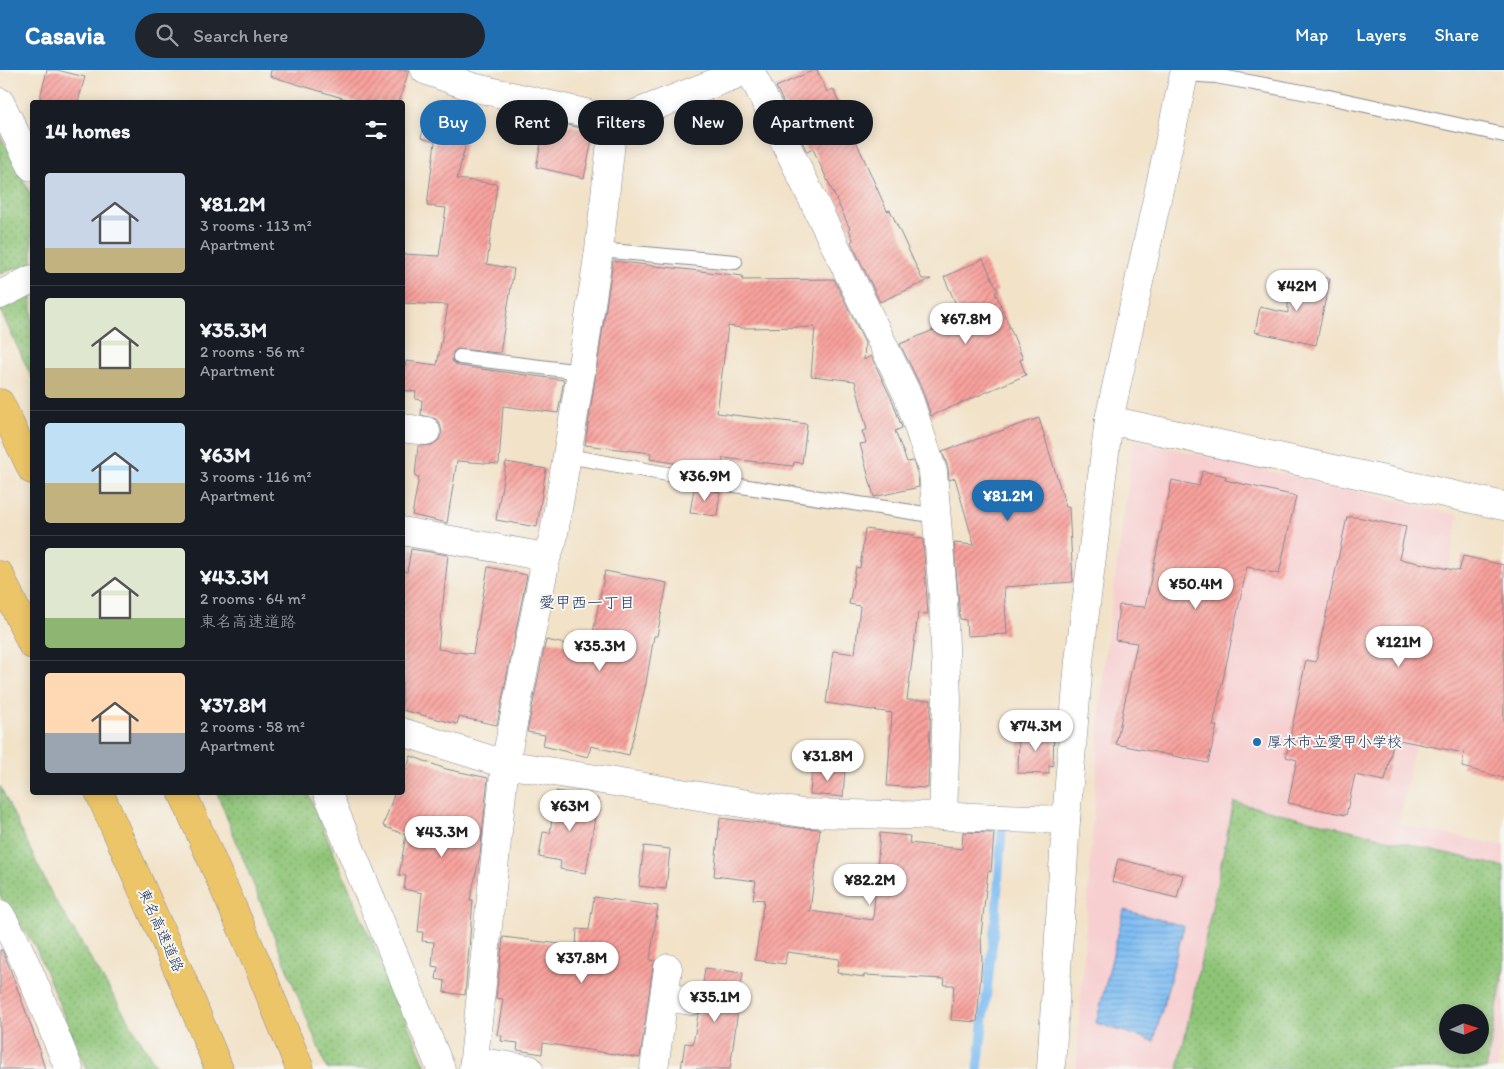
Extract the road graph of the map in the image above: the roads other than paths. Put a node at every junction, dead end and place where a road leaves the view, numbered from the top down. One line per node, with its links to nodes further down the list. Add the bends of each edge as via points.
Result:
1 (425, 70): 4 (street)
2 (749, 70): 6 (street); 22 (street, via 908,396 934,472)
3 (1185, 72): 8 (lane, via 1324,96); 18 (street)
4 (472, 78): 7 (street)
5 (0, 102): 10 (street)
6 (664, 103)
7 (578, 110)
8 (1504, 135)
9 (611, 145): 11 (street)
10 (30, 163)
11 (599, 250): 12 (lane); 16 (street)
12 (735, 262)
13 (30, 280): 14 (street)
14 (0, 295)
15 (460, 358): 16 (lane)
16 (582, 372): 19 (street)
17 (0, 403): 20 (highway)
18 (1109, 420): 21 (street); 33 (street, via 1079,661)
19 (568, 456): 22 (lane); 24 (street, via 553,539)
20 (30, 466)
21 (1504, 506)
22 (938, 516): 32 (street, via 947,700)
23 (405, 532): 24 (street)
24 (546, 559): 28 (street)
25 (0, 575): 26 (highway)
26 (30, 642)
27 (405, 733): 28 (street)
28 (505, 764): 32 (street, via 802,813); 37 (street)
29 (100, 795): 39 (highway, 東名高速道路)
30 (183, 795): 40 (highway)
31 (328, 795): 41 (street)
32 (943, 816): 33 (street)
33 (1066, 820): 44 (street)
34 (0, 914): 35 (street)
35 (7, 943): 38 (street)
36 (668, 968): 43 (street, via 678,999)
37 (473, 1065): 42 (street)
38 (69, 1069)
39 (219, 1069)
40 (300, 1069)
41 (441, 1069)
42 (529, 1069)
43 (654, 1069)
44 (1051, 1069)

